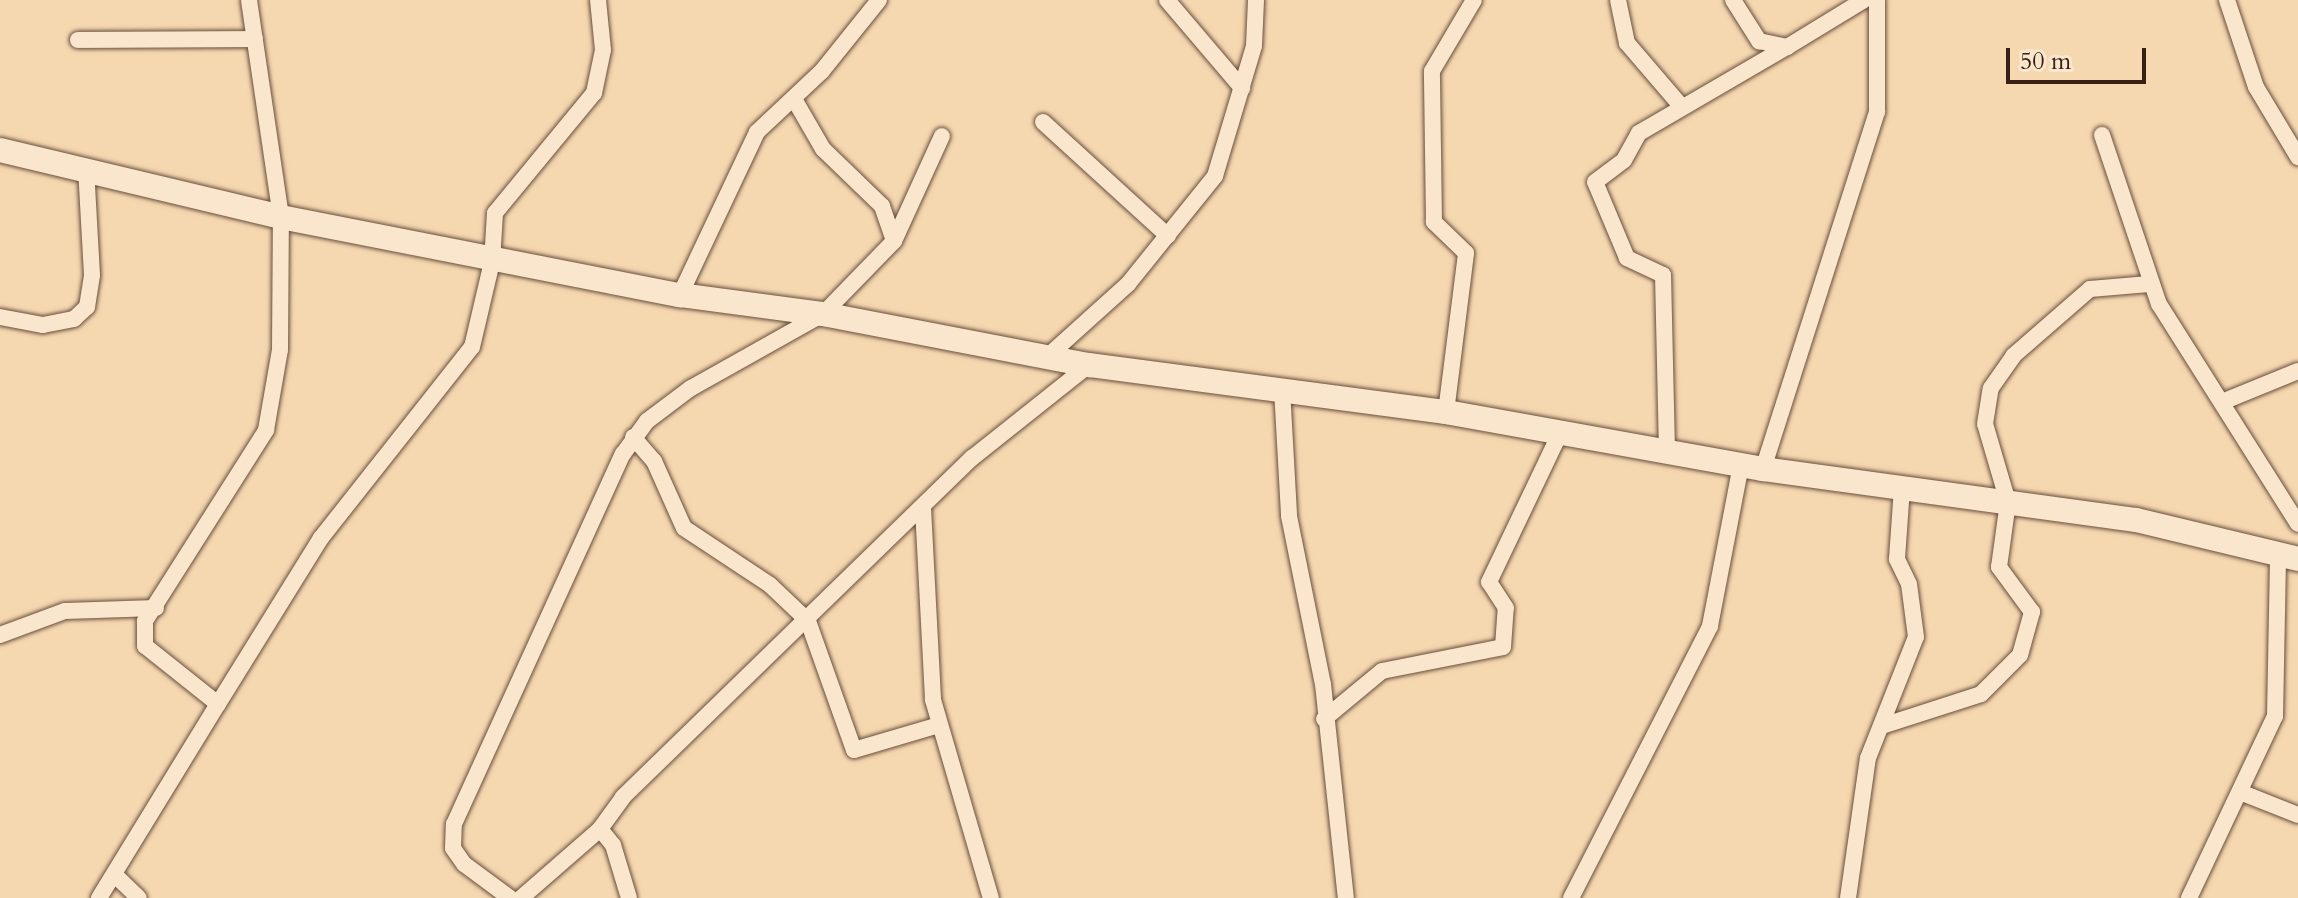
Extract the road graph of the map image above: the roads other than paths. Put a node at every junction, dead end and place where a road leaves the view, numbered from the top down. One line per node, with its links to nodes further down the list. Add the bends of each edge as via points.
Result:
1 (249, 0): 12 (street)
2 (598, 0): 27 (street, via 603,50 594,93 503,195 495,213)
3 (879, 0): 16 (street)
4 (1167, 0): 15 (street)
5 (1256, 0): 15 (street)
6 (1474, 0): 37 (street, via 1432,71 1434,222 1466,253)
7 (1618, 0): 17 (street, via 1633,54 1663,77)
8 (1733, 0): 14 (street, via 1759,41)
9 (1864, 0): 14 (street)
10 (1877, 0): 41 (street, via 1877,112)
11 (2227, 0): 22 (street, via 2256,87)
12 (255, 39): 13 (street); 24 (street)
13 (78, 40)
14 (1787, 47): 17 (street)
15 (1242, 88): 25 (street, via 1215,176)
16 (794, 99): 26 (street, via 823,149 882,206); 29 (street, via 757,132 736,168)
17 (1681, 106): 40 (street, via 1639,133 1624,160 1598,175 1594,190 1627,258 1663,275)
18 (1043, 122): 25 (street)
19 (2102, 135): 28 (street)
20 (942, 136): 26 (street)
21 (0, 150): 23 (street)
22 (2298, 157)
23 (86, 168): 24 (street); 31 (street, via 92,275 87,307 74,319 43,325)
24 (281, 217): 27 (street); 47 (street, via 280,350 266,430)
25 (1168, 236): 32 (street, via 1128,284)
26 (894, 241): 30 (street)
27 (492, 262): 29 (street); 50 (street, via 472,347 321,538)
28 (2149, 284): 36 (street); 43 (street, via 2090,289 2000,371 1985,424)
29 (680, 295): 30 (street)
30 (823, 314): 32 (street); 39 (street, via 691,388)
31 (0, 317)
32 (1047, 357): 33 (street)
33 (1089, 365): 35 (street); 44 (street, via 972,458)
34 (2298, 371): 36 (street)
35 (1282, 389): 37 (street); 51 (street, via 1289,516)
36 (2222, 402): 45 (street)
37 (1446, 412): 38 (street)
38 (1561, 431): 40 (street); 51 (street, via 1489,582 1506,608 1503,647 1382,671)
39 (633, 437): 48 (street, via 654,461 684,528 770,585); 61 (street, via 454,824 453,848 464,864)
40 (1667, 451): 41 (street)
41 (1752, 467): 42 (street); 66 (street, via 1710,626)
42 (1902, 487): 43 (street); 53 (street, via 1897,559 1909,584 1916,637)
43 (2008, 502): 46 (street, via 2136,520); 53 (street, via 1999,567 2032,612 2020,655 1981,694)
44 (923, 508): 48 (street); 52 (street, via 925,633)
45 (2298, 524)
46 (2288, 556): 54 (street, via 2278,705)
47 (156, 608): 49 (street, via 65,611); 50 (street, via 145,621 145,646)
48 (808, 621): 52 (street, via 854,750); 56 (street, via 623,797)
49 (0, 635)
50 (218, 704): 57 (street)
51 (1324, 719): 65 (street)
52 (939, 725): 64 (street)
53 (1882, 726): 67 (street, via 1861,787)
54 (2240, 792): 55 (street); 58 (street)
55 (2298, 815)
56 (600, 829): 62 (street); 63 (street, via 613,845)
57 (117, 877): 59 (street); 60 (street)
58 (2196, 896)
59 (99, 898)
60 (139, 898)
61 (510, 898)
62 (521, 898)
63 (629, 898)
64 (991, 898)
65 (1346, 898)
66 (1571, 898)
67 (1848, 898)

